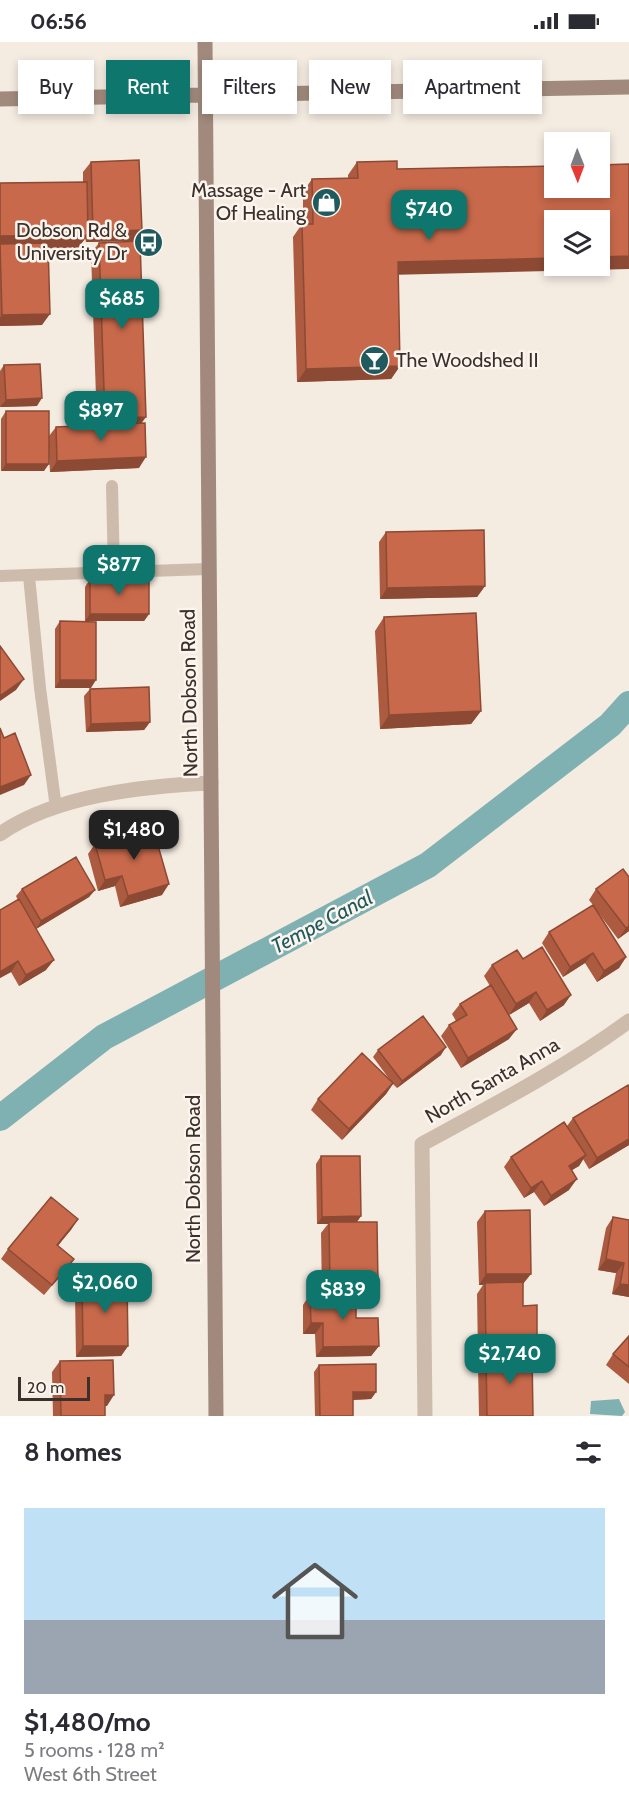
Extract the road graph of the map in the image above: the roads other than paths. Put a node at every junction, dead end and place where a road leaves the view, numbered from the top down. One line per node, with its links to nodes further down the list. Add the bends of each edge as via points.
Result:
1 (205, 42): 2 (main road, North Dobson Road)
2 (205, 60)
3 (629, 87): 4 (main road)
4 (297, 93)
5 (202, 95): 6 (main road)
6 (0, 99)
7 (205, 114): 9 (main road, North Dobson Road)
8 (112, 486): 10 (lane)
9 (208, 569): 10 (lane); 13 (main road, North Dobson Road)
10 (114, 573): 12 (lane)
11 (0, 576): 12 (lane)
12 (29, 576): 14 (lane)
13 (211, 783): 14 (street, via 131,790); 17 (main road, North Dobson Road)
14 (56, 807): 15 (street)
15 (0, 834)
16 (629, 1021): 18 (street, North Santa Anna, via 493,1106 422,1144)
17 (216, 1416)
18 (425, 1416)

